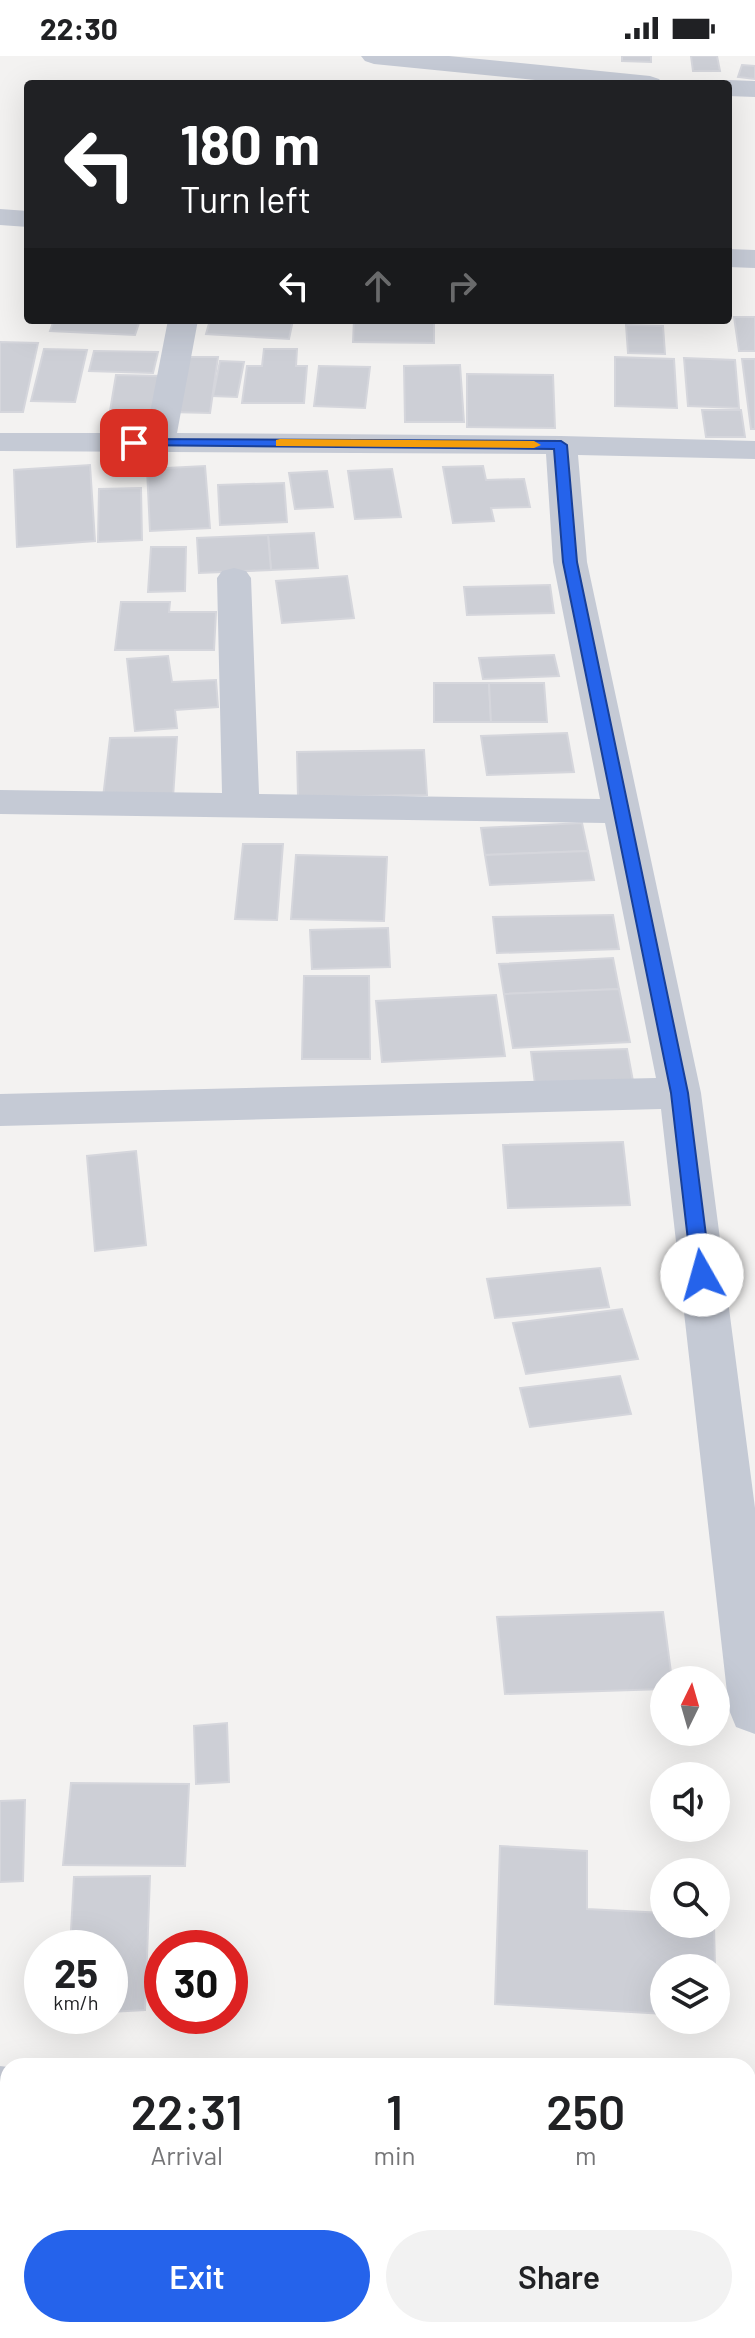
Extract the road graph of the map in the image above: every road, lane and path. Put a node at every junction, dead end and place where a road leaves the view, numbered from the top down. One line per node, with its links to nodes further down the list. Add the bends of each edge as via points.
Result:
1 (374, 56): 2 (street)
2 (611, 80)
3 (732, 88): 4 (street)
4 (755, 89)
5 (0, 217): 6 (street)
6 (24, 219)
7 (732, 258): 8 (street)
8 (755, 259)
9 (182, 324): 11 (street)
10 (0, 442): 11 (street)
11 (160, 443): 12 (street)
12 (561, 445): 13 (street); 17 (street, via 570,562)
13 (755, 450)
14 (234, 578): 16 (street)
15 (0, 802): 16 (street)
16 (241, 806): 17 (street)
17 (623, 811): 18 (street)
18 (680, 1093): 19 (street); 20 (street)
19 (0, 1110)
20 (755, 1710)

